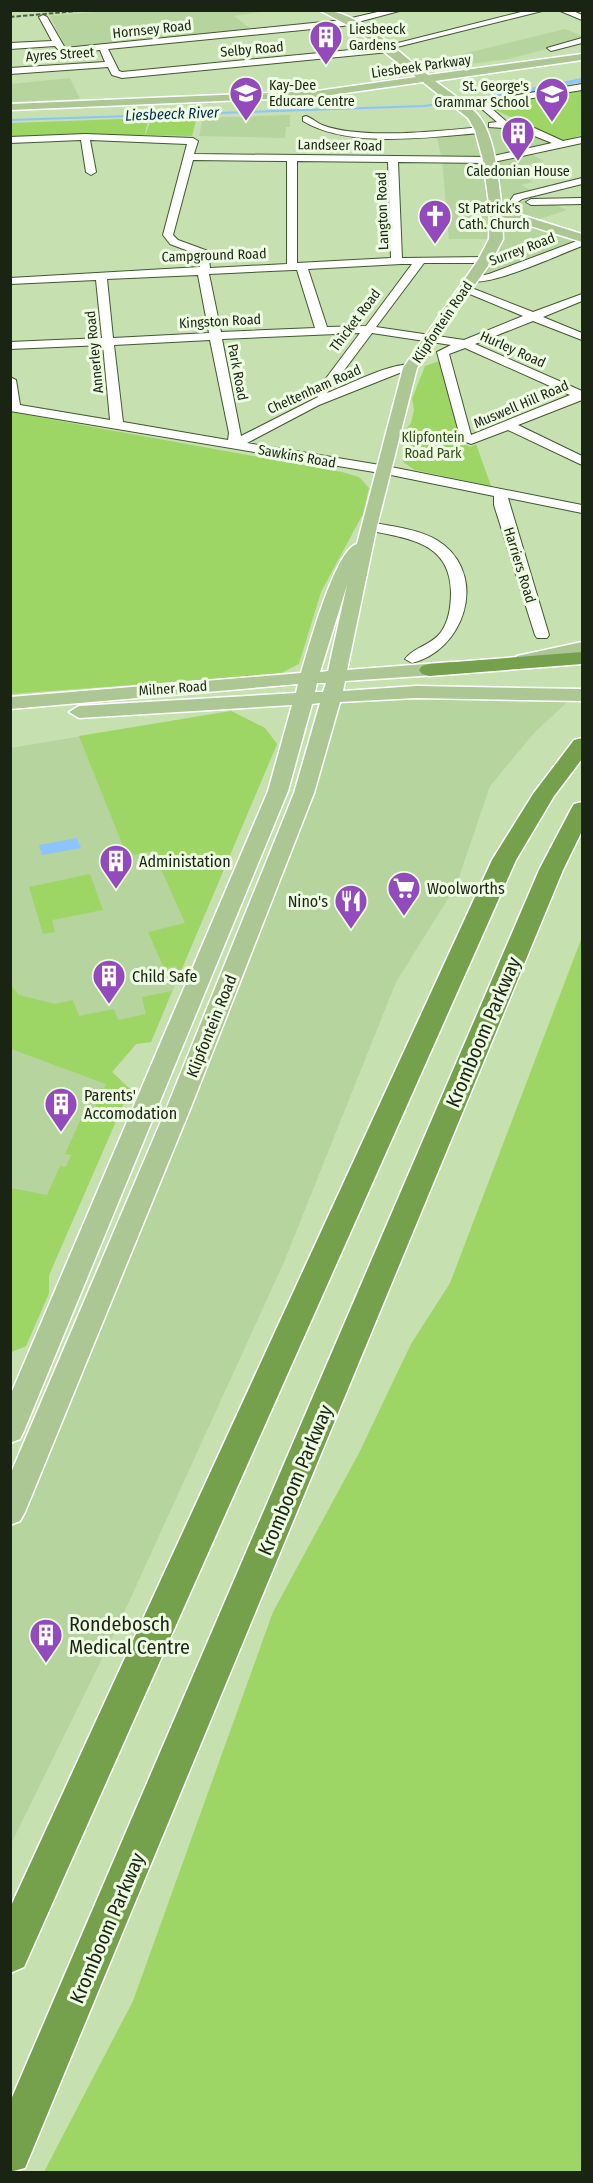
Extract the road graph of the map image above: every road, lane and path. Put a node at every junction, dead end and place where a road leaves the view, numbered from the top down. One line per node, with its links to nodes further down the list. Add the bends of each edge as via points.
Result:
1 (399, 10): 7 (street, Hornsey Road)
2 (542, 10): 14 (street, Selby Road)
3 (562, 10): 6 (street)
4 (329, 11): 7 (main road)
5 (44, 17): 12 (street)
6 (582, 18)
7 (350, 22): 8 (street, Hornsey Road); 14 (main road)
8 (246, 33): 9 (street, Hornsey Road); 11 (street)
9 (187, 39): 15 (street, Hornsey Road); 21 (street)
10 (582, 41): 17 (street, via 552,48)
11 (255, 42)
12 (56, 43): 13 (street); 15 (street, Hornsey Road, via 61,54)
13 (10, 46)
14 (387, 48): 19 (street, Selby Road); 23 (main road)
15 (104, 50): 20 (street)
16 (263, 50): 19 (street)
17 (560, 54): 18 (main road, Liesbeek Parkway); 23 (main road, Liesbeek Parkway)
18 (580, 55): 23 (main road, Liesbeek Parkway)
19 (274, 61): 21 (street, Selby Road)
20 (111, 64): 21 (street, Selby Road, via 118,74); 22 (street, Ayres Street)
21 (209, 67)
22 (10, 71)
23 (425, 78): 25 (main road, Liesbeek Parkway, via 297,90); 26 (main road, Liesbeek Parkway, via 287,96); 29 (main road, via 462,106)
24 (582, 87): 28 (street, via 485,107)
25 (10, 102)
26 (10, 107)
27 (306, 119): 29 (street, via 325,129 374,135)
28 (503, 122): 29 (street); 33 (street)
29 (480, 128): 38 (main road, Klipfontein Road)
30 (85, 137): 31 (street); 35 (street, via 190,140 194,143); 39 (street)
31 (10, 140)
32 (582, 140): 33 (street, Landseer Road)
33 (561, 144): 34 (street); 38 (street, Landseer Road)
34 (582, 154)
35 (190, 157): 36 (street, Landseer Road); 47 (street, Park Road, via 168,235 174,242 204,253)
36 (291, 158): 37 (street, Landseer Road); 46 (street)
37 (393, 159): 38 (street, Landseer Road); 45 (street, Langton Road)
38 (489, 160): 42 (main road, Klipfontein Road)
39 (91, 172)
40 (582, 181): 41 (street, via 515,201)
41 (582, 201)
42 (496, 211): 43 (main road); 48 (main road, Klipfontein Road, via 496,239)
43 (582, 240): 48 (street, Surrey Road, via 491,277)
44 (419, 262): 45 (street, Campground Road); 48 (street, Campground Road); 53 (street, Thicket Road)
45 (397, 263): 46 (street, Campground Road)
46 (297, 267): 47 (street, Campground Road); 54 (street)
47 (204, 271): 49 (street, Campground Road); 55 (street, Park Road)
48 (475, 274): 52 (street); 56 (main road, Klipfontein Road)
49 (101, 275): 50 (street, Campground Road); 58 (street, Annerley Road)
50 (10, 280)
51 (582, 297): 52 (street)
52 (534, 316): 57 (street); 59 (street)
53 (367, 329): 54 (street, Kingston Road); 56 (street, Kingston Road); 64 (street, Thicket Road, via 321,393)
54 (322, 331): 55 (street, Kingston Road)
55 (216, 336): 58 (street, Kingston Road); 68 (street, Park Road, via 235,435)
56 (430, 337): 59 (street, Hurley Road); 61 (main road, Klipfontein Road)
57 (582, 337)
58 (107, 341): 60 (street, Kingston Road); 66 (street, Annerley Road)
59 (464, 343): 63 (street, Hurley Road); 67 (street, Muswell Hill Road, via 443,352 465,437 471,440)
60 (10, 346)
61 (410, 368): 64 (street, Cheltenham Road); 70 (main road, Klipfontein Road)
62 (10, 380): 65 (street)
63 (582, 395): 67 (street, Muswell Hill Road)
64 (326, 398): 68 (street, Cheltenham Road)
65 (12, 407): 66 (street, Sawkins Road)
66 (117, 425): 68 (street, Sawkins Road)
67 (510, 426): 69 (street)
68 (233, 445): 70 (street, Sawkins Road)
69 (582, 461)
70 (386, 470): 71 (street, Sawkins Road); 73 (main road, Klipfontein Road)
71 (501, 494): 72 (street, Sawkins Road); 74 (street, Harriers Road, via 501,505)
72 (582, 509)
73 (369, 526): 77 (street, via 429,542 448,556 456,572 456,612 448,634); 78 (main road, Klipfontein Road); 79 (main road, Klipfontein Road, via 339,584)
74 (542, 635)
75 (582, 647): 77 (main road, Milner Road, via 541,657)
76 (582, 658): 77 (highway)
77 (420, 664): 78 (main road, Milner Road)
78 (337, 676): 79 (main road, Milner Road); 81 (main road, Klipfontein Road)
79 (309, 678): 82 (main road, Klipfontein Road); 83 (main road, Milner Road)
80 (579, 694): 81 (main road, Milner Road, via 431,692)
81 (332, 696): 82 (main road, Milner Road); 88 (main road, Klipfontein Road, via 300,804)
82 (304, 698): 84 (main road, Milner Road); 87 (main road, Klipfontein Road, via 278,790)
83 (10, 703)
84 (10, 718)
85 (582, 745): 89 (highway, via 544,794 504,860)
86 (582, 809): 90 (highway, Kromboom Parkway, via 551,870)
87 (10, 1431)
88 (10, 1512)
89 (10, 1953)
90 (10, 2153)

